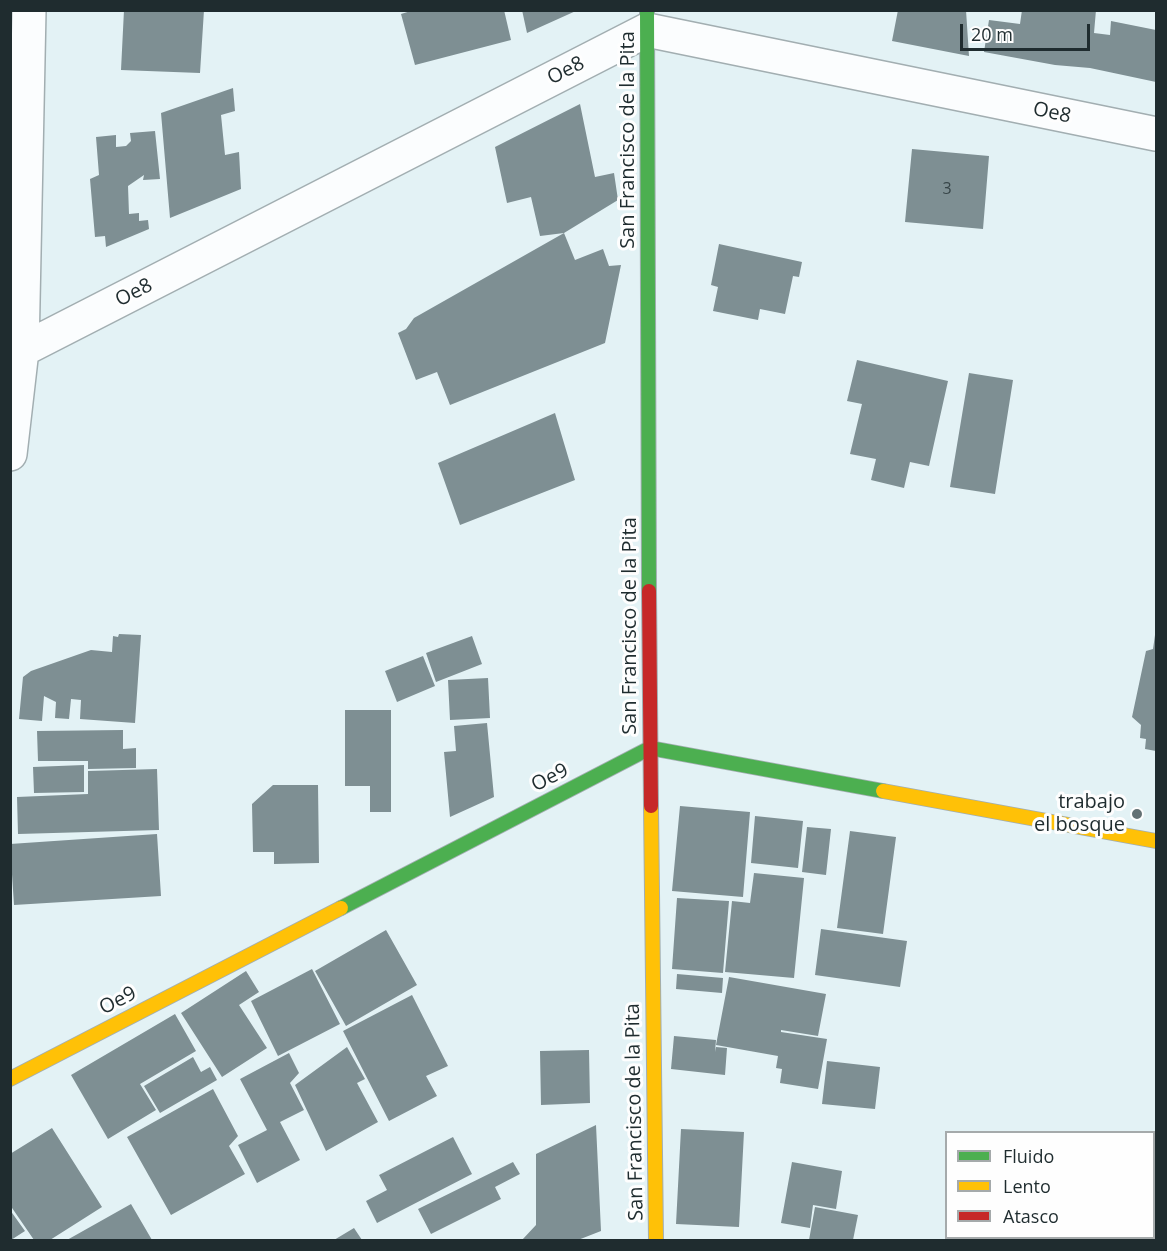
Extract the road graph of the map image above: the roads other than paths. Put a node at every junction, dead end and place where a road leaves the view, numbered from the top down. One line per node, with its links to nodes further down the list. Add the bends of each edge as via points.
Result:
1 (29, 10): 4 (street)
2 (647, 20): 3 (street, Oe8); 4 (street, Oe8); 6 (street, San Francisco de la Pita)
3 (1156, 134)
4 (22, 350): 5 (street)
5 (10, 454)
6 (650, 748): 7 (street); 8 (street, Oe9); 9 (street, San Francisco de la Pita)
7 (1156, 841)
8 (10, 1079)
9 (656, 1240)

